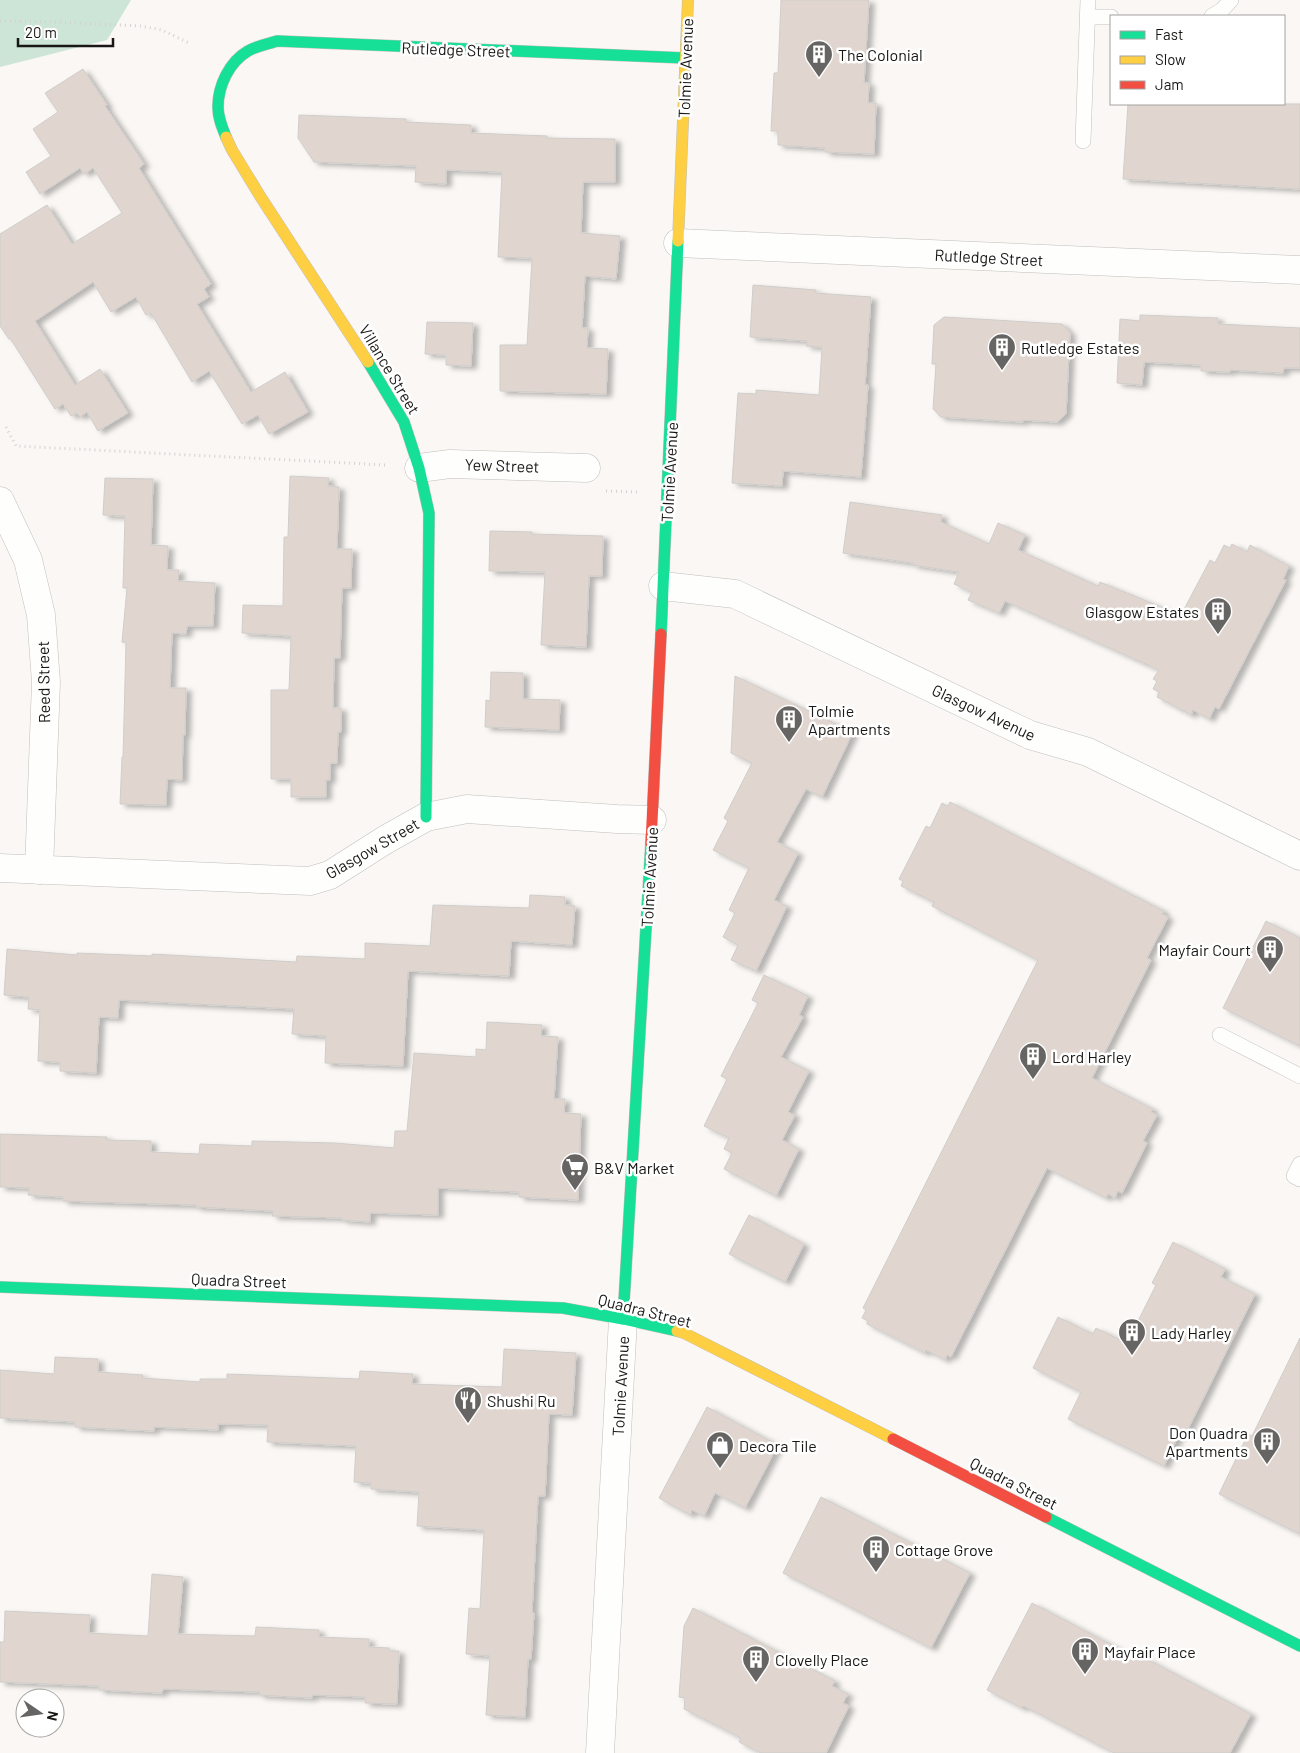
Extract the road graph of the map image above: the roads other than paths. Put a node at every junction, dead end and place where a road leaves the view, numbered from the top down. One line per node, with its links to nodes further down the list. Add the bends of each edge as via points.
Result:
1 (688, 0): 7 (street, Tolmie Avenue)
2 (1088, 0): 5 (lane)
3 (1231, 0): 4 (lane)
4 (1214, 15)
5 (1088, 17): 6 (lane); 9 (lane)
6 (1110, 18)
7 (685, 58): 8 (street, Rutledge Street, via 277,41 248,51); 10 (street, Tolmie Avenue)
8 (233, 64): 12 (street, Villance Street, via 223,81 218,108 232,150 404,422)
9 (1083, 141)
10 (678, 242): 11 (street, Rutledge Street); 15 (street, Tolmie Avenue)
11 (1300, 270)
12 (419, 468): 13 (street, Yew Street, via 450,464); 16 (street, Villance Street, via 430,512)
13 (586, 468)
14 (0, 501): 20 (street, Reed Street, via 28,560 41,615 46,682)
15 (663, 586): 17 (street, Tolmie Avenue); 18 (street, Glasgow Avenue, via 736,594 1030,735 1088,752)
16 (426, 817): 17 (street, Glasgow Street, via 467,810); 20 (street, Glasgow Street, via 330,875 310,881)
17 (652, 820): 26 (street, Tolmie Avenue)
18 (1300, 856)
19 (0, 868): 20 (street, Glasgow Street)
20 (39, 870)
21 (1220, 1034): 22 (lane)
22 (1300, 1076)
23 (1300, 1164): 24 (lane, via 1294,1176)
24 (1300, 1179)
25 (0, 1287): 26 (street, Quadra Street, via 564,1308)
26 (623, 1319): 27 (street, Quadra Street, via 684,1334); 28 (street, Tolmie Avenue)
27 (1300, 1646)
28 (600, 1753)

